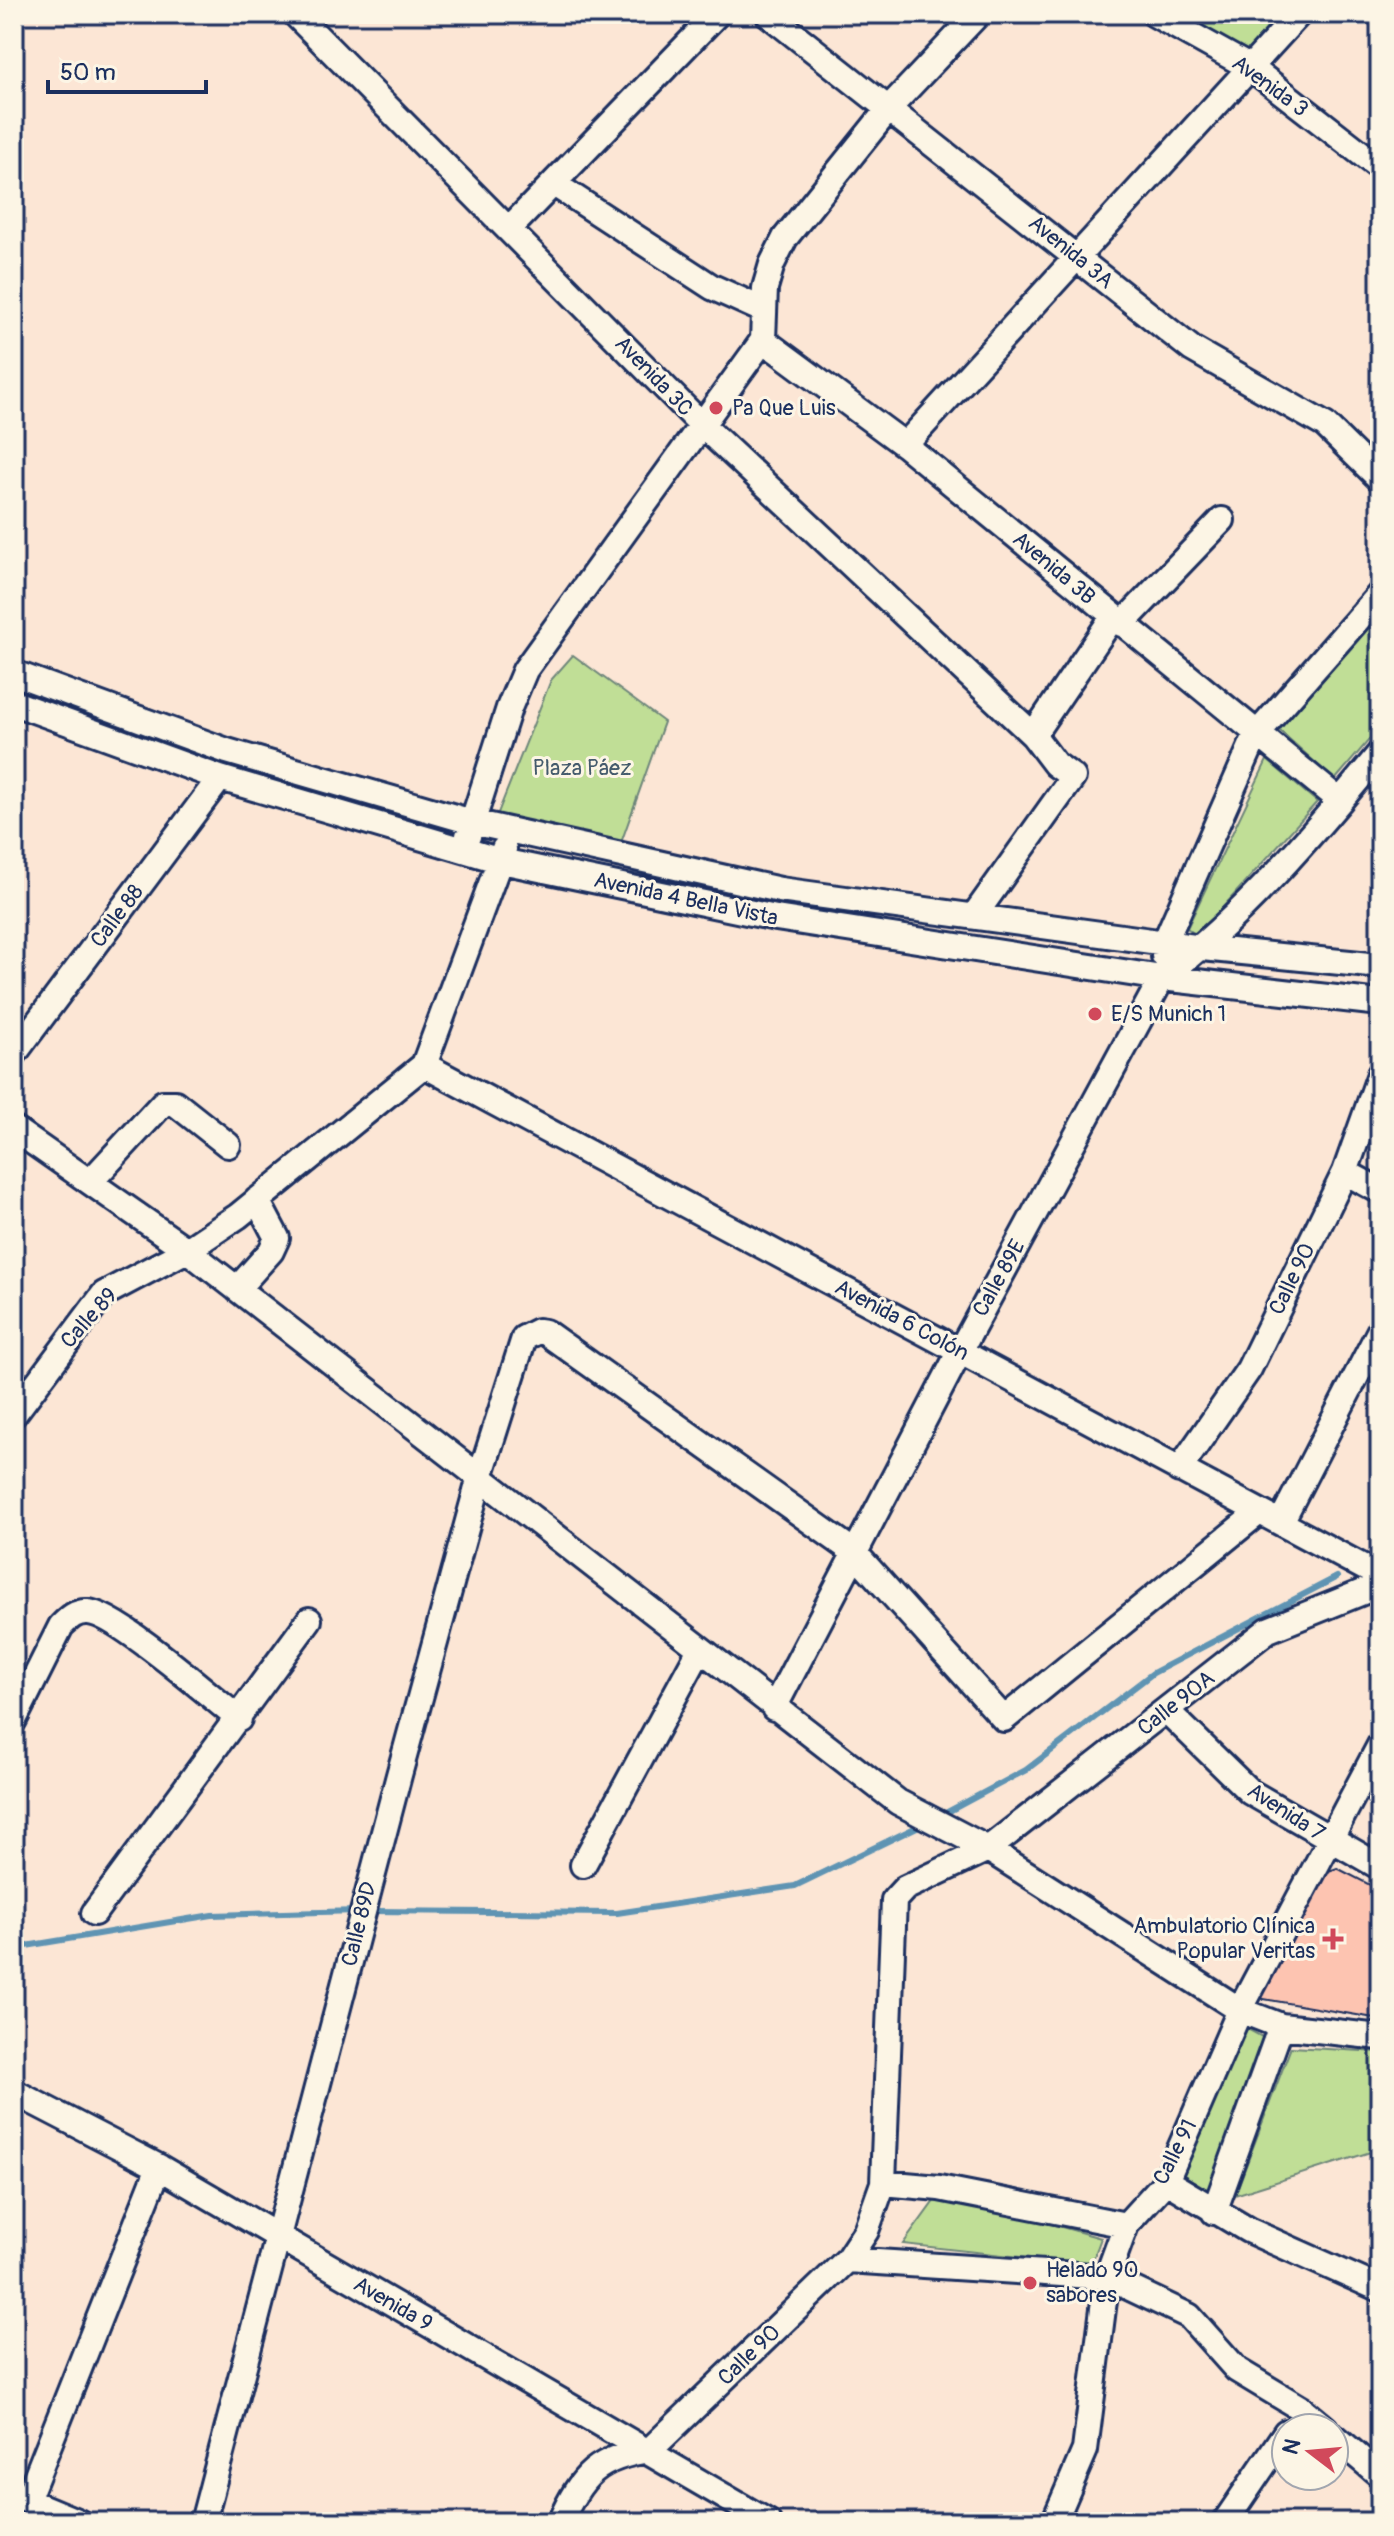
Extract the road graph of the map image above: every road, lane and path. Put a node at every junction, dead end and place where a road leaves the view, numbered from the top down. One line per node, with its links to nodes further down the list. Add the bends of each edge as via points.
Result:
1 (295, 14): 11 (street, Avenida 3C)
2 (717, 14): 10 (street)
3 (768, 14): 8 (street, Avenida 3A)
4 (978, 14): 8 (street)
5 (1154, 14): 7 (street, Avenida 3)
6 (1299, 14): 7 (street)
7 (1251, 68): 9 (street, Avenida 3); 12 (street)
8 (890, 107): 12 (street, Avenida 3A); 13 (street, via 785,238 772,264)
9 (1380, 168)
10 (554, 184): 11 (street); 13 (street, via 712,287)
11 (510, 228): 15 (street, Avenida 3C)
12 (1076, 255): 16 (street); 17 (street, Avenida 3A, via 1192,349 1325,425)
13 (763, 310): 14 (street)
14 (763, 340): 15 (street); 16 (street, Avenida 3B)
15 (703, 426): 23 (street, Avenida 3C); 28 (street, via 525,670)
16 (905, 445): 20 (street, Avenida 3B)
17 (1380, 479)
18 (1222, 520): 20 (street)
19 (1380, 594): 24 (street)
20 (1117, 621): 23 (street); 24 (street, Avenida 3B)
21 (14, 673): 28 (street, Avenida 4 Bella Vista, via 227,751)
22 (14, 703): 26 (street, Avenida 4 Bella Vista)
23 (1033, 735): 32 (street, Avenida 3C, via 1055,764 1073,777)
24 (1256, 735): 27 (street, Avenida 3B); 33 (street)
25 (1380, 753): 27 (street)
26 (220, 778): 30 (street, Avenida 4 Bella Vista); 38 (street, Calle 88)
27 (1340, 801): 34 (street)
28 (472, 822): 29 (street, Avenida 4 Bella Vista); 30 (street)
29 (510, 831): 31 (street); 32 (street, Avenida 4 Bella Vista, via 780,890)
30 (463, 850): 31 (street, Avenida 4 Bella Vista)
31 (501, 861): 36 (street, Avenida 4 Bella Vista, via 776,918); 39 (street)
32 (974, 916): 33 (street, Avenida 4 Bella Vista)
33 (1165, 942): 34 (street, Avenida 4 Bella Vista); 36 (street)
34 (1202, 948): 35 (street, Avenida 4 Bella Vista); 36 (street)
35 (1380, 966)
36 (1162, 978): 37 (street, Avenida 4 Bella Vista); 50 (street, Calle 89E)
37 (1380, 1003)
38 (14, 1054)
39 (424, 1065): 46 (street, Calle 89); 50 (street, Avenida 6 Colón)
40 (1380, 1074): 43 (street, Calle 90)
41 (14, 1129): 44 (street)
42 (228, 1145): 44 (street, via 175,1103 163,1103)
43 (1345, 1172): 45 (street); 52 (street, Calle 90, via 1249,1369)
44 (90, 1182): 47 (street)
45 (1380, 1191)
46 (257, 1200): 47 (street, Calle 89); 48 (street, via 277,1238)
47 (187, 1250): 48 (street); 51 (street, Calle 89, via 104,1294)
48 (237, 1289): 53 (street)
49 (1380, 1330): 54 (street)
50 (960, 1351): 52 (street, Avenida 6 Colón); 55 (street, Calle 89E)
51 (14, 1414)
52 (1179, 1470): 54 (street, Avenida 6 Colón)
53 (480, 1477): 55 (street, Calle 89D, via 521,1345 531,1333 545,1332); 59 (street); 80 (street, Calle 89D)
54 (1270, 1517): 55 (street, via 1004,1719); 56 (street, Avenida 6 Colón)
55 (854, 1552): 60 (street, Calle 89E)
56 (1380, 1576)
57 (1380, 1585): 61 (street, Calle 90A, via 1268,1630)
58 (309, 1620): 62 (street)
59 (699, 1651): 60 (street); 67 (street)
60 (774, 1708): 66 (street, via 898,1802)
61 (1167, 1711): 65 (street, Avenida 7, via 1250,1792); 66 (street, Calle 90A)
62 (239, 1719): 63 (street, via 111,1620 84,1611 61,1626); 69 (street)
63 (14, 1720)
64 (1380, 1745): 65 (street, Calle 91)
65 (1329, 1840): 68 (street, Avenida 7); 70 (street, Calle 91)
66 (988, 1849): 70 (street); 74 (street, Calle 90A, via 905,1888 894,1900)
67 (583, 1865)
68 (1380, 1867)
69 (94, 1913)
70 (1240, 2010): 71 (street); 76 (street, Calle 91)
71 (1281, 2026): 72 (street); 78 (street)
72 (1380, 2037)
73 (14, 2092): 75 (street, Avenida 9)
74 (885, 2143): 77 (street, Calle 90)
75 (159, 2167): 80 (street, Avenida 9); 89 (street)
76 (1166, 2181): 78 (street); 79 (street, Calle 91)
77 (883, 2183): 79 (street, via 939,2188); 81 (street, Calle 90, via 866,2231)
78 (1214, 2212): 83 (street)
79 (1126, 2225): 82 (street, Calle 91)
80 (279, 2238): 85 (street, Avenida 9); 91 (street, Calle 89D)
81 (847, 2260): 82 (street); 85 (street, Calle 90)
82 (1107, 2277): 84 (street, via 1189,2316); 94 (street, Calle 91, via 1085,2450)
83 (1380, 2289)
84 (1281, 2412)
85 (650, 2450): 92 (street, via 615,2455 593,2472 573,2492); 93 (street, Avenida 9)
86 (1350, 2450): 88 (street)
87 (1270, 2456): 95 (street)
88 (1380, 2475)
89 (20, 2497): 90 (street)
90 (79, 2522)
91 (203, 2522)
92 (560, 2522)
93 (768, 2522)
94 (1054, 2522)
95 (1225, 2522)

